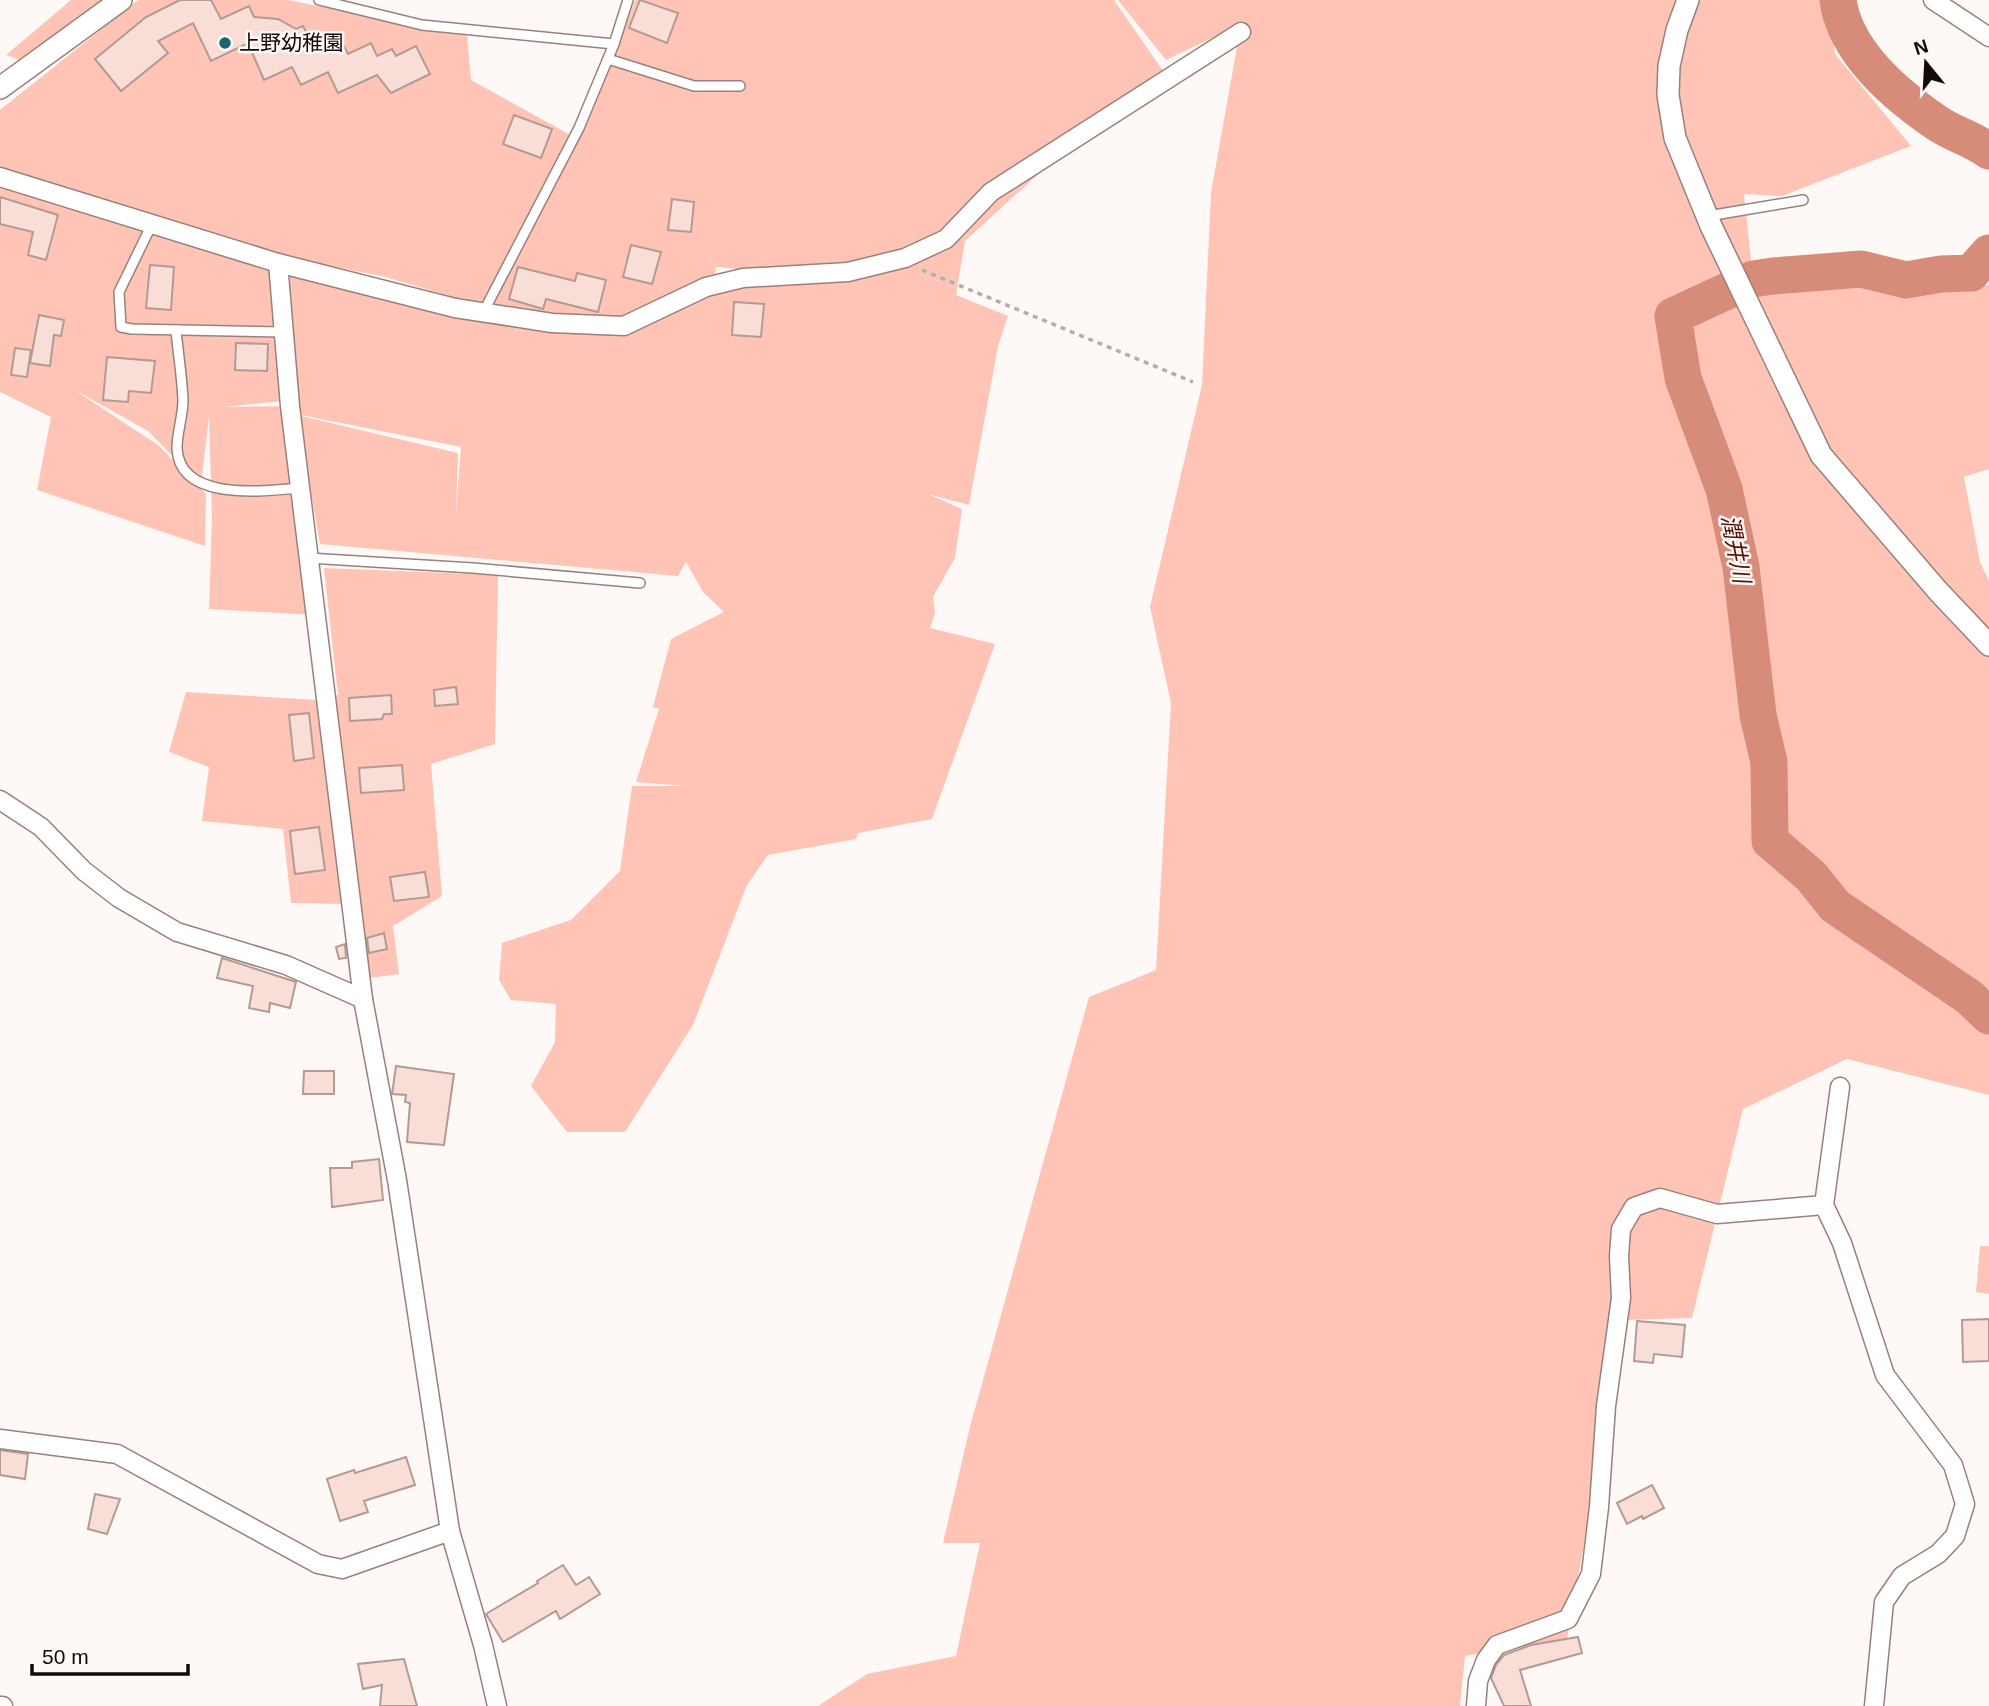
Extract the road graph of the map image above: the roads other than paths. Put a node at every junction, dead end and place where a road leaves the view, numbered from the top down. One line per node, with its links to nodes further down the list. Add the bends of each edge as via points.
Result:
1 (121, 0): 11 (street)
2 (319, 0): 8 (lane, via 422,25)
3 (628, 0): 8 (lane)
4 (1688, 0): 14 (street, via 1676,30 1668,95 1675,138)
5 (1933, 0): 7 (street)
6 (1241, 32): 16 (street, via 991,192 946,239 897,260 848,272 743,278 706,287 624,326 552,323 455,308)
7 (1989, 37)
8 (614, 44): 9 (lane)
9 (608, 59): 10 (lane, via 694,86); 17 (lane, via 579,128)
10 (740, 86)
11 (0, 88)
12 (0, 177): 15 (street)
13 (1803, 200): 14 (lane)
14 (1709, 221): 23 (street, via 1821,455)
15 (152, 224): 16 (street); 18 (lane, via 119,292 121,327)
16 (278, 263): 19 (street)
17 (486, 307)
18 (176, 330): 19 (lane); 20 (lane, via 183,402 177,449 183,469 201,485 260,491)
19 (284, 332): 20 (street)
20 (300, 488): 21 (street)
21 (308, 558): 22 (lane); 25 (street)
22 (640, 583)
23 (1989, 645)
24 (0, 800): 25 (street, via 41,827 84,871 119,898 177,932 286,965)
25 (363, 999): 29 (street, via 397,1180)
26 (1840, 1087): 27 (street)
27 (1824, 1205): 31 (street, via 1717,1214 1660,1199 1634,1207 1621,1229 1622,1298 1606,1406 1591,1573 1568,1619 1497,1645 1478,1681); 32 (street, via 1842,1243 1885,1375 1953,1465 1965,1504 1955,1536 1938,1555 1902,1576 1884,1602)
28 (0, 1439): 29 (street, via 117,1454 318,1564 342,1569)
29 (450, 1531): 30 (street)
30 (497, 1706)
31 (1476, 1706)
32 (1874, 1706)

